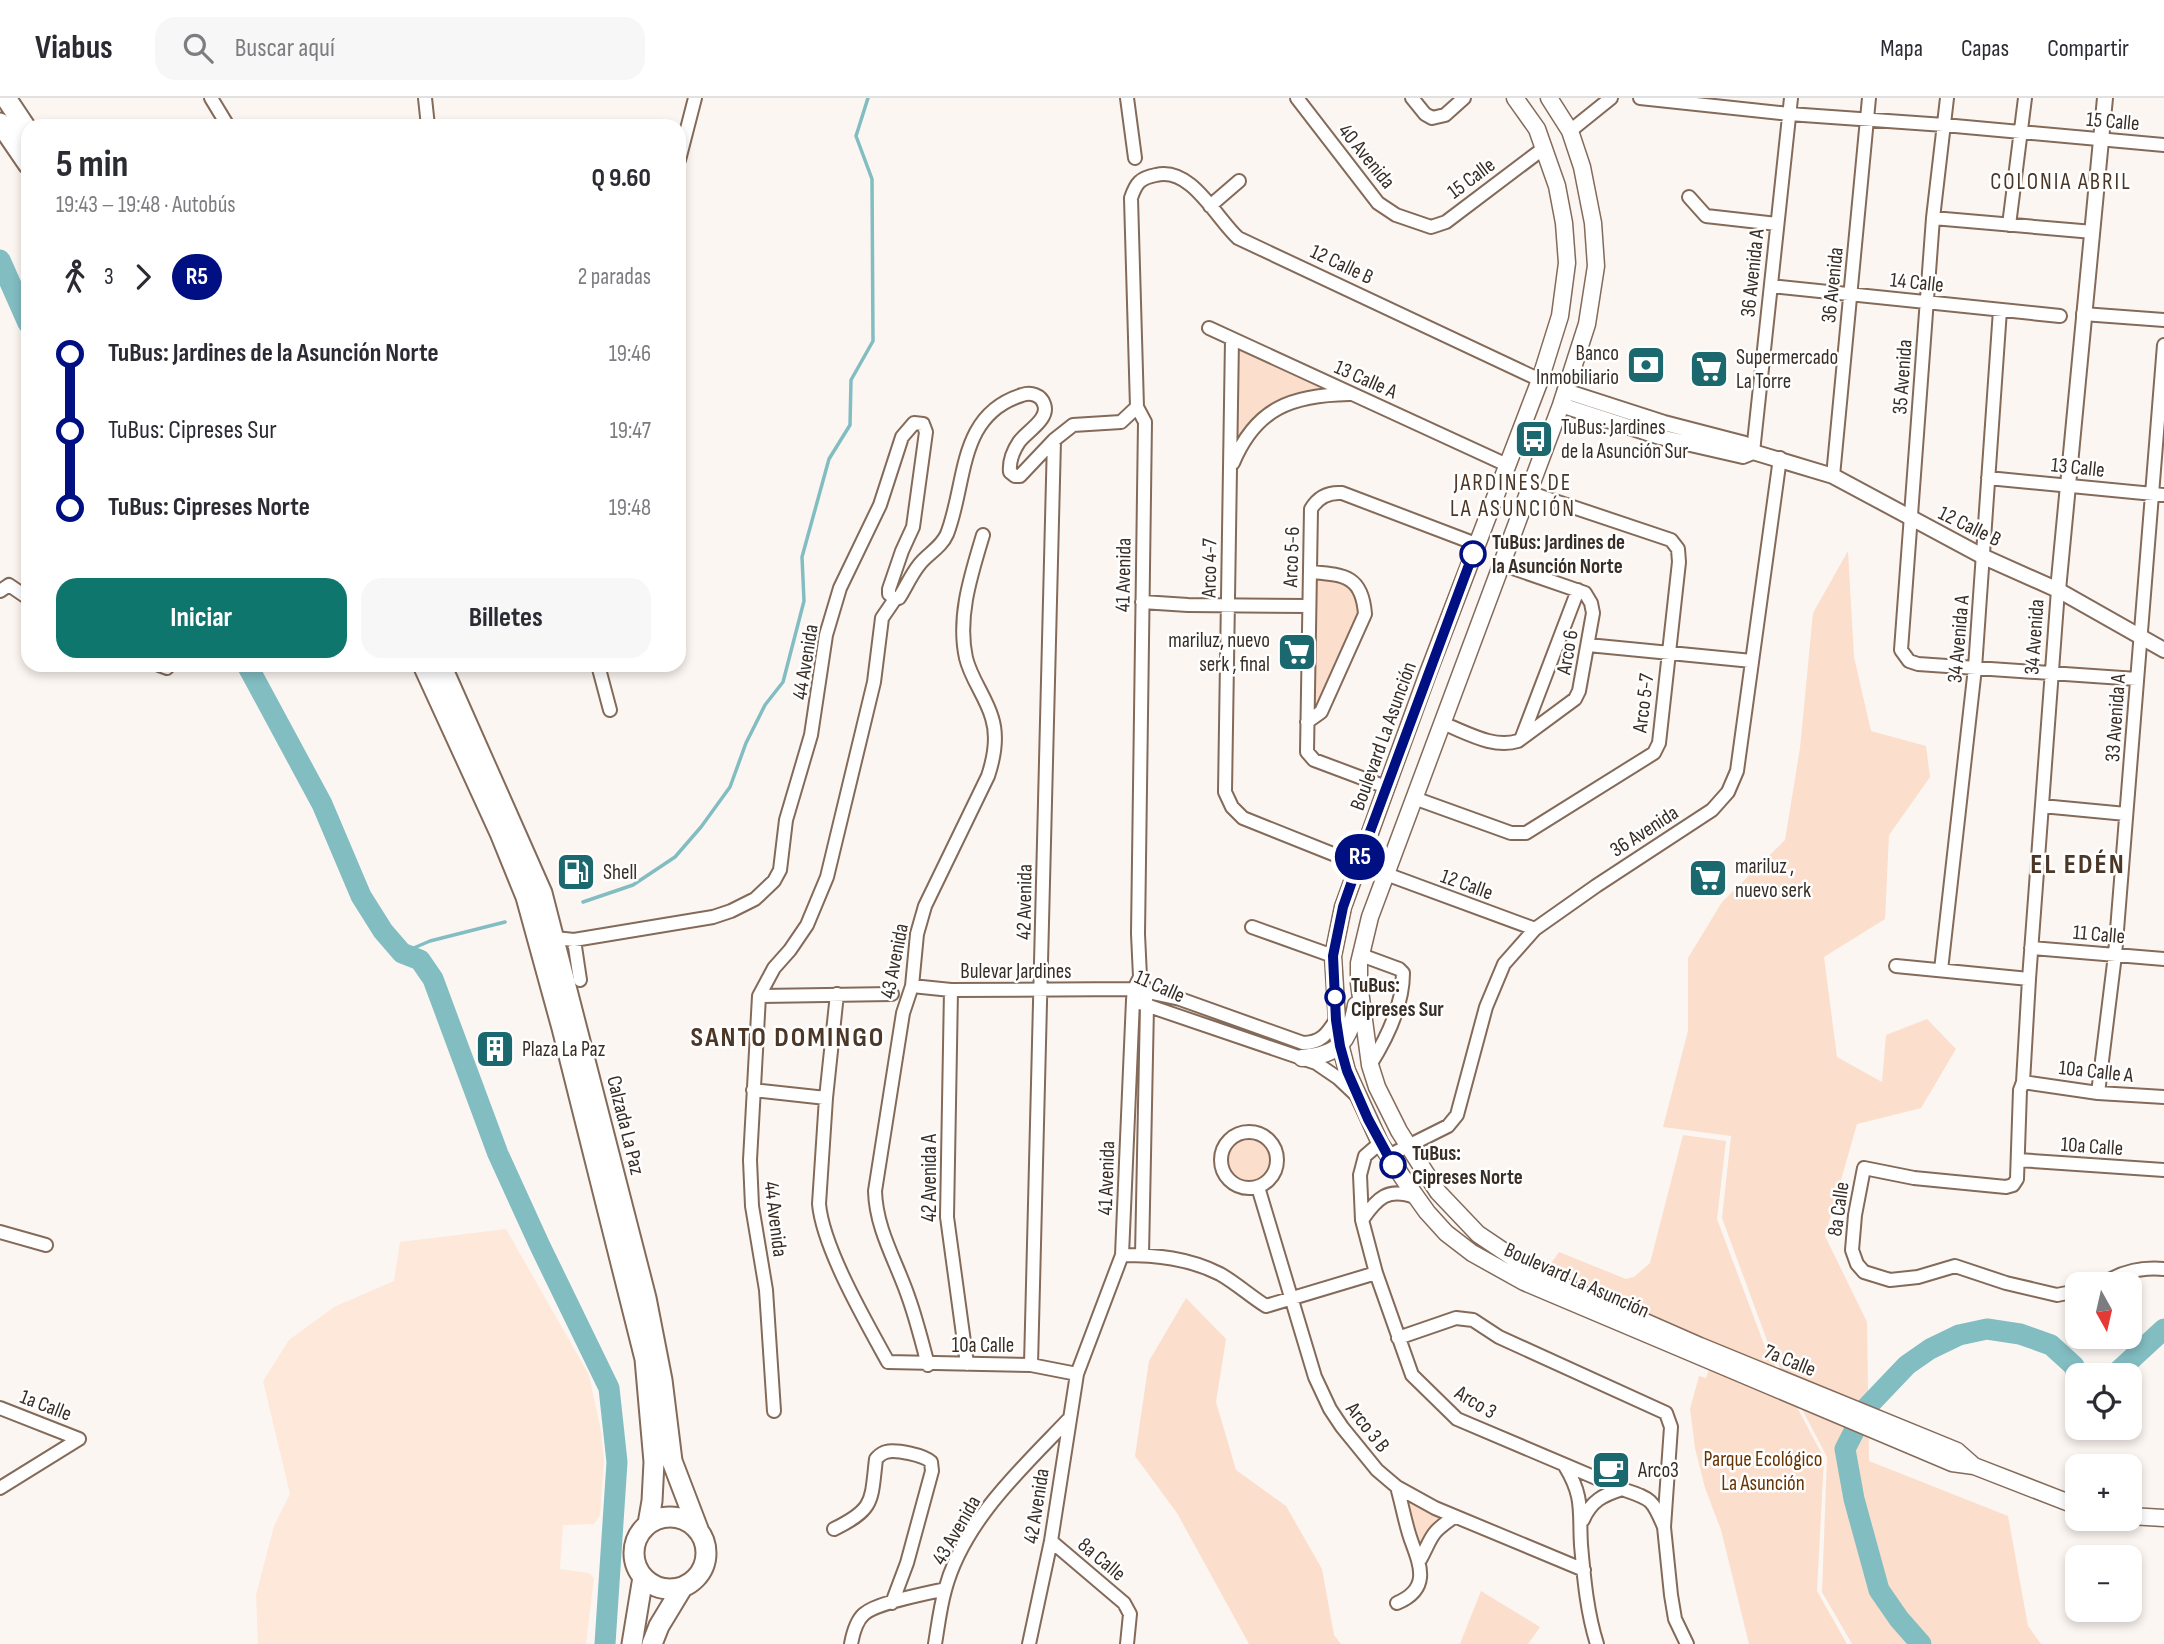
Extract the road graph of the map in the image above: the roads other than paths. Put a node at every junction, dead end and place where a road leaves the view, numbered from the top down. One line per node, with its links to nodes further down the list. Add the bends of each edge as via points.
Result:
1 (6, 98): 23 (main road)
2 (211, 98): 21 (street)
3 (425, 98): 22 (street)
4 (695, 98): 30 (street)
5 (1127, 98): 6 (street); 35 (street)
6 (1133, 98)
7 (1297, 98): 41 (street, 40 Avenida, via 1378,203)
8 (1412, 98): 9 (street, via 1432,118 1446,115)
9 (1464, 98)
10 (1515, 98): 24 (main road, Boulevard La Asunción)
11 (1611, 98): 28 (street)
12 (1640, 98): 19 (street, 15 Calle)
13 (1791, 98): 20 (street, 36 Avenida A)
14 (1869, 98): 25 (street, 36 Avenida)
15 (1947, 98): 27 (street, 35 Avenida)
16 (2025, 98): 29 (street)
17 (2105, 98): 31 (street, 34 Avenida)
18 (1550, 100): 24 (main road); 28 (main road, Boulevard La Asunción)
19 (1703, 101): 20 (street, 15 Calle)
20 (1789, 114): 25 (street, 15 Calle); 42 (street, 36 Avenida A)
21 (224, 119)
22 (427, 119)
23 (21, 120)
24 (1530, 120): 33 (main road, Boulevard La Asunción)
25 (1867, 120): 27 (street, 15 Calle); 46 (street, 36 Avenida)
26 (0, 122): 34 (main road)
27 (1944, 125): 29 (street, 15 Calle); 40 (street, 35 Avenida)
28 (1570, 131): 57 (main road, Boulevard La Asunción, via 1586,184 1596,266 1587,324)
29 (2022, 132): 31 (street, 15 Calle); 43 (street)
30 (686, 133)
31 (2100, 140): 32 (street, 15 Calle); 44 (street, 34 Avenida)
32 (2164, 145)
33 (1544, 148): 41 (street, 15 Calle, via 1446,222 1431,226); 55 (main road, Boulevard La Asunción, via 1557,186 1567,264 1560,316)
34 (21, 154)
35 (1135, 158)
36 (1142, 178): 39 (street, 12 Calle B, via 1174,175 1192,185); 58 (street, 41 Avenida, via 1131,198)
37 (1239, 181): 39 (street)
38 (1689, 197): 42 (street, via 1706,216)
39 (1210, 206): 55 (street, 12 Calle B, via 1238,238)
40 (1933, 218): 43 (street); 47 (street, 35 Avenida)
41 (1419, 222)
42 (1777, 223): 45 (street, 36 Avenida A)
43 (2009, 225): 44 (street)
44 (2093, 232): 49 (street, 34 Avenida)
45 (1770, 286): 46 (street, 14 Calle); 61 (street, 36 Avenida A)
46 (1850, 295): 47 (street, 14 Calle); 65 (street, 36 Avenida)
47 (1926, 303): 48 (street, 14 Calle); 71 (street, 35 Avenida)
48 (2000, 310): 50 (street, 14 Calle); 66 (street, 34 Avenida A)
49 (2083, 314): 51 (street); 67 (street, 34 Avenida)
50 (2060, 316)
51 (2164, 320)
52 (1209, 328): 53 (street, 13 Calle A)
53 (1232, 339): 56 (street, 13 Calle A); 64 (street, Arco 4-7)
54 (2164, 345): 69 (street, 33 Avenida A)
55 (1541, 380): 59 (main road, Boulevard La Asunción)
56 (1353, 394): 63 (street, 13 Calle A); 64 (street, Arco 4-7, via 1319,395 1278,406 1253,428)
57 (1563, 398): 59 (main road, via 1558,389 1548,391); 61 (street, 12 Calle B, via 1745,444); 68 (main road, Boulevard La Asunción)
58 (1137, 407): 60 (street, via 1121,422 1073,425); 83 (street, 41 Avenida, via 1145,422)
59 (1526, 418): 63 (main road, Boulevard La Asunción)
60 (1054, 440): 82 (street, 44 Avenida, via 1020,476 1012,476 1012,457 1019,442 1045,415 1046,407 1028,393 989,413 963,463 947,533); 127 (street, 42 Avenida)
61 (1753, 452): 62 (street, 12 Calle B)
62 (1780, 458): 65 (street, 12 Calle B); 90 (street, 36 Avenida)
63 (1507, 465): 70 (main road, Boulevard La Asunción)
64 (1230, 471): 84 (street, Arco 4-7)
65 (1833, 476): 71 (street, 12 Calle B)
66 (1988, 478): 67 (street, 13 Calle); 75 (street, 34 Avenida A)
67 (2068, 485): 69 (street, 13 Calle); 79 (street, 34 Avenida)
68 (1528, 492): 72 (main road, Boulevard La Asunción); 89 (street, Arco 5-7, via 1671,540 1678,549 1679,562)
69 (2158, 494): 86 (street, 33 Avenida A)
70 (1487, 518): 72 (main road); 74 (main road, Boulevard La Asunción)
71 (1910, 519): 75 (street, 12 Calle B); 91 (street, 35 Avenida, via 1900,646 1905,658 1918,664)
72 (1514, 529): 76 (main road, Boulevard La Asunción)
73 (983, 536): 124 (street, 43 Avenida, via 969,582 963,638 966,659 992,717 992,762 926,906 917,934)
74 (1476, 544): 77 (street, Arco 5-6, via 1334,492 1311,509); 95 (main road, Boulevard La Asunción)
75 (1984, 557): 79 (street, 12 Calle B); 91 (street, 34 Avenida A)
76 (1502, 564): 78 (street); 98 (main road, Boulevard La Asunción)
77 (1310, 572): 85 (street, Arco 5-6); 100 (street, via 1348,578 1357,585 1365,614 1321,712)
78 (1578, 590): 87 (street, Arco 6, via 1585,593 1593,613); 102 (street)
79 (2058, 590): 86 (street, 12 Calle B); 96 (street, 34 Avenida)
80 (0, 591): 81 (street, via 9,585)
81 (21, 593)
82 (895, 598): 113 (street, 44 Avenida, via 889,589 913,527 926,432 923,424 914,423 902,436 880,505 840,588 826,635 811,735 774,881 755,899 713,917); 131 (street, 44 Avenida, via 882,618 874,682 827,877 807,925)
83 (1142, 602): 84 (street); 125 (street, 41 Avenida)
84 (1227, 605): 85 (street); 109 (street, Arco 4-7, via 1226,792 1232,807 1243,818)
85 (1308, 606): 100 (street, Arco 5-6)
86 (2140, 637): 88 (street, 12 Calle B); 97 (street, 33 Avenida A)
87 (1588, 645): 89 (street); 102 (street, Arco 6, via 1575,699)
88 (2164, 650)
89 (1668, 654): 90 (street); 104 (street, Arco 5-7, via 1659,743 1654,753 1532,830 1511,833)
90 (1752, 661): 112 (street, 36 Avenida, via 1737,771 1728,792 1712,810)
91 (1975, 668): 96 (street); 120 (street, 34 Avenida A)
92 (426, 672): 182 (main road, Calzada La Paz, via 526,897 562,1028 645,1359 654,1462)
93 (444, 672): 113 (main road, Calzada La Paz)
94 (600, 672): 99 (street)
95 (1428, 673): 98 (main road); 103 (main road, Boulevard La Asunción)
96 (2052, 673): 97 (street); 105 (street, 34 Avenida)
97 (2137, 679): 106 (street, 33 Avenida A)
98 (1457, 682): 101 (main road, Boulevard La Asunción)
99 (610, 710)
100 (1307, 722): 103 (street, Arco 5-6, via 1306,745 1314,760)
101 (1442, 723): 102 (street, via 1498,744); 104 (main road, Boulevard La Asunción)
102 (1522, 738)
103 (1386, 788): 107 (main road, Boulevard La Asunción)
104 (1414, 798): 108 (main road, Boulevard La Asunción)
105 (2042, 806): 106 (street); 114 (street, 34 Avenida)
106 (2126, 814): 116 (street, 33 Avenida A)
107 (1370, 832): 108 (main road); 109 (main road, Boulevard La Asunción)
108 (1398, 841): 110 (main road, Boulevard La Asunción)
109 (1358, 864): 117 (main road, Boulevard La Asunción)
110 (1386, 874): 112 (street, 12 Calle); 115 (main road, Boulevard La Asunción)
111 (1252, 927): 117 (street)
112 (1535, 929): 143 (street, 36 Avenida, via 1504,964 1486,1007 1458,1107 1440,1130)
113 (564, 939): 122 (street); 185 (main road, Calzada La Paz, via 646,1297 672,1461)
114 (2031, 948): 116 (street, 11 Calle); 121 (street, 34 Avenida)
115 (1361, 955): 123 (main road, Boulevard La Asunción); 136 (street, via 1403,973 1389,1034)
116 (2115, 955): 118 (street, 11 Calle); 139 (street, 33 Avenida A)
117 (1333, 956): 133 (main road, Boulevard La Asunción)
118 (2164, 959)
119 (1896, 966): 120 (street)
120 (1941, 970): 121 (street)
121 (2029, 979): 137 (street, 34 Avenida)
122 (580, 980)
123 (1359, 983): 134 (main road, via 1352,1024); 136 (main road, Boulevard La Asunción)
124 (912, 986): 126 (street, Bulevar Jardines); 166 (street, 43 Avenida, via 903,1013 875,1191 887,1244)
125 (1138, 989): 128 (street, 11 Calle); 132 (street, 11 Calle); 133 (street, 11 Calle, via 1180,999 1303,1043 1322,1039); 155 (street, 41 Avenida)
126 (951, 990): 127 (street, Bulevar Jardines); 165 (street, 42 Avenida A, via 947,1217)
127 (1041, 990): 128 (street, Bulevar Jardines); 167 (street, 42 Avenida)
128 (1119, 990)
129 (837, 994): 130 (street); 131 (street); 142 (street)
130 (892, 994)
131 (759, 996): 138 (street, 44 Avenida)
132 (1147, 1006): 135 (street, 11 Calle); 156 (street, 41 Avenida)
133 (1336, 1020): 134 (main road, Boulevard La Asunción)
134 (1340, 1046): 135 (main road, via 1327,1054); 140 (main road, Boulevard La Asunción)
135 (1303, 1058): 140 (street, 11 Calle, via 1338,1078)
136 (1370, 1065): 143 (main road, Boulevard La Asunción, via 1388,1111)
137 (2023, 1082): 139 (street, 10a Calle A); 145 (street, 34 Avenida)
138 (753, 1090): 142 (street); 170 (street, 44 Avenida, via 752,1206 766,1290)
139 (2098, 1093): 141 (street, 10a Calle A)
140 (1357, 1096): 144 (main road, Boulevard La Asunción)
141 (2164, 1097)
142 (825, 1098): 166 (street, 10a Calle, via 820,1219 888,1362)
143 (1409, 1147): 144 (street); 153 (main road, Boulevard La Asunción, via 1438,1192)
144 (1384, 1149): 149 (main road, Boulevard La Asunción); 150 (street, Arco 3, via 1365,1156 1360,1175)
145 (2018, 1160): 146 (street, 10a Calle); 147 (street, 34 Avenida)
146 (2164, 1170)
147 (2017, 1179): 160 (street, 8a Calle, via 2006,1187 1864,1168 1852,1250 1857,1264 1864,1272 1891,1280 1955,1266 2006,1283)
148 (1258, 1187): 148 (street, via 1276,1168 1275,1150 1256,1133 1238,1135 1224,1148 1222,1166 1231,1182); 162 (street, Arco 3 B)
149 (1415, 1197): 150 (street, via 1389,1194); 152 (main road, Boulevard La Asunción)
150 (1362, 1220): 159 (street, Arco 3)
151 (0, 1232): 154 (street)
152 (1446, 1233): 153 (main road); 164 (main road, Boulevard La Asunción, via 1517,1279)
153 (1479, 1234): 161 (main road, Boulevard La Asunción, via 1530,1269)
154 (46, 1245)
155 (1122, 1255): 156 (street); 168 (street, 41 Avenida)
156 (1142, 1255): 162 (street, via 1193,1262 1222,1275 1266,1306)
157 (2164, 1269): 158 (street)
158 (2126, 1272)
159 (1376, 1273): 162 (street); 163 (street, Arco 3)
160 (2065, 1293)
161 (1588, 1296): 164 (main road, 7a Calle)
162 (1293, 1298): 174 (street, Arco 3 B, via 1315,1377 1330,1409)
163 (1398, 1338): 172 (street, Arco 3, via 1412,1375 1457,1419); 173 (street, via 1456,1318 1473,1320 1499,1337 1666,1413 1671,1427)
164 (1698, 1351): 178 (main road, 7a Calle)
165 (967, 1364): 166 (street, 10a Calle); 167 (street, 10a Calle)
166 (928, 1365)
167 (1031, 1365): 168 (street, 10a Calle)
168 (1077, 1374): 171 (street, 42 Avenida)
169 (0, 1408): 175 (street, 1a Calle, via 79,1438)
170 (774, 1411)
171 (1068, 1420): 187 (street, 42 Avenida); 192 (street, 43 Avenida, via 989,1507)
172 (1565, 1465): 176 (street, Arco 3); 183 (street, via 1578,1491)
173 (1668, 1480): 177 (street, via 1657,1492); 184 (street)
174 (1397, 1487): 179 (street, Arco 3 B); 188 (street)
175 (0, 1488)
176 (1622, 1489): 177 (street, Arco 3); 183 (street, via 1598,1498)
177 (1644, 1496): 184 (street, via 1655,1505)
178 (2065, 1501)
179 (1454, 1517): 188 (street, via 1430,1537); 189 (street, Arco 3 B)
180 (2142, 1517): 181 (main road)
181 (2164, 1518)
182 (648, 1524): 185 (main road, via 675,1517); 190 (main road, via 634,1548)
183 (1581, 1524): 189 (street)
184 (1664, 1527): 202 (street, via 1675,1619)
185 (698, 1529): 191 (main road, via 707,1559 697,1578)
186 (834, 1529): 193 (street, via 870,1503 880,1455 887,1451 924,1456 931,1462 907,1563)
187 (1051, 1541): 199 (street, 42 Avenida); 200 (street, 8a Calle, via 1128,1608)
188 (1420, 1560): 194 (street, via 1416,1590)
189 (1584, 1570): 201 (street)
190 (642, 1577): 191 (main road, via 661,1588); 195 (main road)
191 (682, 1588): 196 (main road)
192 (945, 1589): 193 (street); 198 (street, 43 Avenida)
193 (892, 1603): 197 (street, via 866,1612)
194 (1397, 1603)
195 (632, 1644)
196 (652, 1644)
197 (851, 1644)
198 (935, 1644)
199 (1029, 1644)
200 (1126, 1644)
201 (1597, 1644)
202 (1687, 1644)

